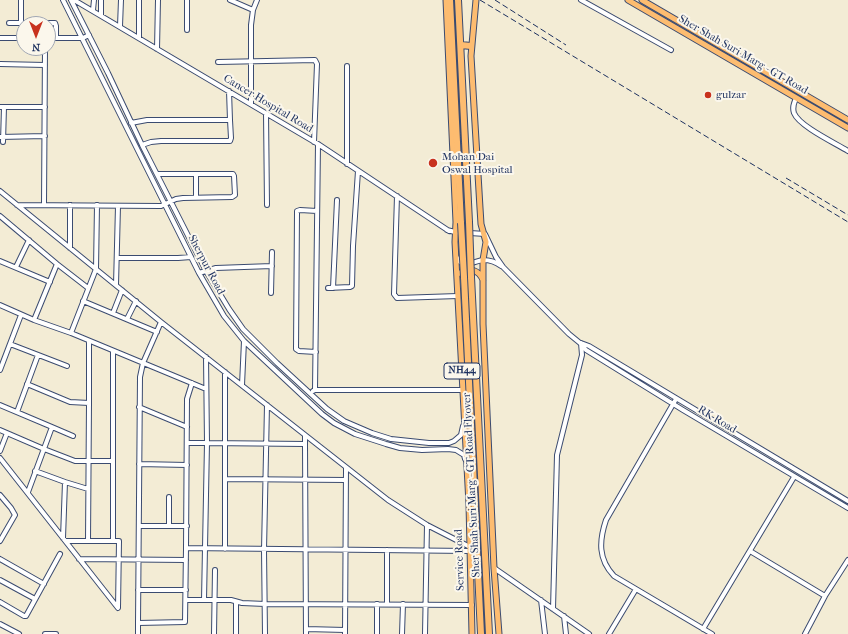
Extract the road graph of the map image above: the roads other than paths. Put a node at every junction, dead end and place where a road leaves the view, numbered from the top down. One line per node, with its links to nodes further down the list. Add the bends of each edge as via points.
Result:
1 (21, 0): 23 (street)
2 (63, 0): 32 (street, Sherpur Road)
3 (71, 0): 28 (street, Sherpur Road)
4 (74, 0): 20 (street, Cancer Hospital Road)
5 (94, 0): 20 (street)
6 (101, 0): 22 (street)
7 (121, 0): 26 (street)
8 (139, 0): 33 (street)
9 (158, 0): 36 (street)
10 (187, 0): 27 (street)
11 (230, 0): 21 (street)
12 (257, 0): 21 (street)
13 (446, 0): 37 (main road)
14 (450, 0): 37 (highway, Sher Shah Suri Marg - GT Road Flyover / NH44)
15 (458, 0): 34 (highway, Sher Shah Suri Marg - GT Road Flyover / NH44)
16 (476, 0): 35 (main road)
17 (581, 0): 38 (street)
18 (628, 0): 46 (main road, Sher Shah Suri Marg - GT Road)
19 (642, 0): 52 (main road, Sher Shah Suri Marg - GT Road)
20 (93, 10): 22 (street, Cancer Hospital Road)
21 (253, 10): 40 (street)
22 (101, 15): 26 (street, Cancer Hospital Road)
23 (21, 16)
24 (10, 22): 25 (street)
25 (16, 23)
26 (120, 26): 33 (street, Cancer Hospital Road)
27 (186, 30)
28 (89, 35): 32 (street); 53 (street, Sherpur Road)
29 (0, 38): 30 (street)
30 (16, 38)
31 (56, 38): 32 (street)
32 (82, 38): 70 (street, Sherpur Road)
33 (138, 38): 36 (street, Cancer Hospital Road)
34 (460, 45): 35 (highway); 251 (highway, Sher Shah Suri Marg - GT Road Flyover / NH44, bridge)
35 (471, 46): 82 (main road, via 481,224)
36 (157, 49): 45 (street, Cancer Hospital Road)
37 (451, 50): 81 (main road); 101 (highway, Sher Shah Suri Marg - GT Road Flyover / NH44, bridge, via 461,223)
38 (671, 50)
39 (45, 56): 43 (street)
40 (250, 61): 41 (street); 47 (street); 58 (street, via 315,60)
41 (218, 62)
42 (0, 64): 43 (street)
43 (45, 66): 49 (street)
44 (347, 66): 61 (street)
45 (229, 91): 47 (street, Cancer Hospital Road); 51 (street)
46 (796, 98): 54 (main road, Sher Shah Suri Marg - GT Road); 60 (street, via 793,107 798,120)
47 (251, 104): 50 (street, Cancer Hospital Road)
48 (2, 107): 49 (street); 56 (street)
49 (45, 107): 55 (street)
50 (266, 113): 58 (street, Cancer Hospital Road); 75 (street)
51 (230, 120): 53 (street, via 147,120); 59 (street, via 230,141 161,141)
52 (848, 120)
53 (131, 123): 59 (street, Sherpur Road)
54 (848, 128)
55 (45, 136): 56 (street); 72 (street)
56 (2, 137): 57 (street)
57 (4, 142)
58 (316, 143): 61 (street, Cancer Hospital Road); 77 (street)
59 (142, 145): 63 (street, Sherpur Road)
60 (848, 151)
61 (347, 164): 62 (street, Cancer Hospital Road)
62 (358, 171): 66 (street, Cancer Hospital Road); 68 (street, via 352,286 331,288)
63 (158, 174): 64 (street); 69 (street, Sherpur Road)
64 (196, 174): 67 (street); 67 (street, via 233,174 235,193 232,197)
65 (0, 191): 71 (street)
66 (397, 196): 80 (street, Cancer Hospital Road); 108 (street, via 394,294 397,298)
67 (196, 197): 69 (street)
68 (337, 200)
69 (171, 201): 70 (street); 86 (street, Sherpur Road)
70 (165, 204): 76 (street); 87 (street, Sherpur Road)
71 (17, 205): 72 (street); 85 (street)
72 (44, 205): 73 (street)
73 (70, 205): 74 (street); 85 (street)
74 (97, 205): 76 (street); 97 (street)
75 (266, 205)
76 (118, 206): 91 (street)
77 (317, 211): 126 (street); 126 (street, via 297,211 296,349)
78 (1, 217): 79 (street); 83 (street)
79 (0, 224)
80 (447, 230): 81 (street); 84 (street)
81 (455, 232): 82 (street); 84 (main road, NH44)
82 (484, 234): 92 (main road, NH44, via 486,249); 98 (street)
83 (29, 240): 94 (street); 96 (street)
84 (455, 242): 89 (main road, NH44)
85 (70, 248): 97 (street)
86 (194, 248): 87 (street); 99 (street, Sherpur Road)
87 (188, 251): 90 (street, Sherpur Road)
88 (272, 252): 95 (street)
89 (456, 256): 92 (street, via 465,264); 101 (main road, NH44)
90 (191, 257): 91 (street); 100 (street, Sherpur Road)
91 (117, 258): 104 (street)
92 (483, 260): 98 (street); 102 (main road, NH44)
93 (0, 261): 96 (street)
94 (57, 264): 103 (street); 105 (street)
95 (272, 266): 99 (street, via 221,267); 107 (street)
96 (16, 267): 103 (street)
97 (96, 268): 104 (street); 105 (street)
98 (503, 268): 122 (street, RK Road)
99 (206, 270): 100 (street); 121 (street, Sherpur Road, via 233,315)
100 (199, 273): 120 (street, Sherpur Road, via 224,316)
101 (461, 277): 102 (main road, via 463,271 471,270 478,273); 108 (main road, NH44); 250 (highway, Sher Shah Suri Marg - GT Road Flyover / NH44)
102 (483, 280): 209 (main road, NH44)
103 (50, 282): 114 (street)
104 (116, 285): 106 (street)
105 (88, 288): 109 (street)
106 (122, 290): 110 (street); 112 (street)
107 (271, 293)
108 (458, 296): 138 (main road, NH44)
109 (84, 301): 112 (street); 118 (street)
110 (136, 301): 115 (street); 116 (street)
111 (0, 306): 113 (street)
112 (113, 313): 115 (street)
113 (21, 315): 114 (street); 123 (street)
114 (34, 320): 118 (street)
115 (128, 320): 117 (street)
116 (161, 322): 117 (street); 128 (street)
117 (157, 332): 129 (street)
118 (71, 333): 119 (street)
119 (89, 341): 125 (street); 142 (street)
120 (244, 342): 124 (street, Sherpur Road); 135 (street)
121 (255, 342): 124 (street); 139 (street, Sherpur Road)
122 (580, 343): 141 (street, RK Road); 143 (street, RK Road, via 586,350); 232 (street, via 582,355 557,455)
123 (10, 344): 127 (street); 131 (street)
124 (250, 347): 140 (street, Sherpur Road)
125 (114, 351): 129 (street); 165 (street)
126 (316, 352): 137 (street)
127 (38, 355): 130 (street); 134 (street)
128 (206, 357): 132 (street); 136 (street)
129 (143, 363): 133 (street); 146 (street)
130 (67, 366)
131 (0, 370)
132 (225, 372): 135 (street); 155 (street)
133 (192, 383): 136 (street); 150 (street, via 187,399)
134 (27, 384): 142 (street, via 70,402); 147 (street)
135 (242, 386): 145 (street)
136 (206, 389): 158 (street)
137 (315, 390): 138 (street); 139 (street)
138 (463, 390): 148 (main road, NH44)
139 (310, 394): 140 (street); 156 (street, Sherpur Road, via 335,416 361,428 391,439)
140 (305, 399): 162 (street, Sherpur Road, via 328,419 345,429 400,448)
141 (676, 399): 143 (street); 182 (street, RK Road)
142 (89, 403): 166 (street)
143 (674, 404): 172 (street, RK Road); 213 (street, via 606,520 600,541 608,570)
144 (0, 405): 147 (street)
145 (267, 405): 154 (street); 159 (street)
146 (139, 407): 150 (street); 168 (street)
147 (16, 412): 149 (street)
148 (464, 424): 156 (street, Sherpur Road, via 461,435 454,441); 167 (main road, NH44)
149 (52, 427): 153 (street); 161 (street)
150 (187, 427): 157 (street)
151 (0, 430): 152 (street)
152 (7, 433): 161 (street); 163 (street)
153 (73, 436)
154 (305, 436): 160 (street); 170 (street)
155 (226, 442): 158 (street); 159 (street); 173 (street)
156 (422, 442): 162 (street)
157 (187, 443): 158 (street); 169 (street)
158 (207, 443): 193 (street)
159 (266, 443): 160 (street); 174 (street)
160 (305, 444): 175 (street)
161 (44, 449): 166 (street, via 75,461); 171 (street)
162 (422, 450): 167 (street, Sherpur Road, via 456,450 464,455)
163 (0, 451)
164 (0, 458): 179 (street)
165 (113, 461): 166 (street); 191 (street)
166 (88, 462): 178 (street)
167 (466, 462): 195 (main road, Service Road / NH44)
168 (139, 464): 169 (street); 185 (street)
169 (187, 465): 187 (street)
170 (346, 468): 176 (street); 184 (street)
171 (35, 471): 177 (street); 179 (street)
172 (794, 477): 183 (street, RK Road); 200 (street)
173 (225, 479): 174 (street); 194 (street)
174 (266, 480): 175 (street); 196 (street)
175 (306, 480): 176 (street); 197 (street)
176 (346, 480): 198 (street)
177 (65, 482): 178 (street); 188 (street)
178 (88, 489): 190 (street)
179 (28, 492): 188 (street)
180 (0, 495): 189 (street, via 15,515)
181 (169, 497): 186 (street)
182 (848, 501)
183 (848, 508)
184 (427, 525): 195 (street); 201 (street)
185 (139, 526): 186 (street); 206 (street)
186 (169, 526): 187 (street)
187 (186, 526): 192 (street)
188 (65, 539): 190 (street); 204 (street)
189 (0, 541)
190 (88, 541): 191 (street)
191 (113, 541): 205 (street, via 120,542)
192 (186, 548): 193 (street); 207 (street)
193 (205, 549): 194 (street); 219 (street)
194 (225, 549): 196 (street)
195 (470, 549): 201 (street); 231 (main road, Service Road)
196 (264, 550): 197 (street); 224 (street)
197 (306, 550): 198 (street); 225 (street)
198 (346, 550): 199 (street); 226 (street)
199 (387, 550): 201 (street); 228 (street)
200 (750, 550): 216 (street); 236 (street)
201 (426, 551): 230 (street)
202 (60, 554): 212 (street)
203 (0, 559): 212 (street)
204 (79, 559): 205 (street); 205 (street, via 117,608)
205 (119, 559): 206 (street)
206 (138, 559): 207 (street); 214 (street)
207 (186, 560): 215 (street)
208 (848, 560): 216 (street)
209 (494, 568): 220 (street); 252 (main road)
210 (215, 570): 221 (street)
211 (0, 580): 217 (street)
212 (44, 584): 217 (street)
213 (636, 589): 236 (street); 256 (street)
214 (138, 590): 215 (street); 234 (street)
215 (186, 590): 218 (street)
216 (826, 596): 258 (street)
217 (36, 599): 222 (street, via 25,616)
218 (186, 600): 219 (street); 234 (street, via 184,623)
219 (204, 600): 221 (street)
220 (541, 600): 232 (street); 253 (street)
221 (215, 601): 223 (street); 243 (street)
222 (0, 602)
223 (236, 602): 224 (street); 244 (street)
224 (265, 604): 225 (street); 245 (street)
225 (306, 604): 226 (street); 237 (street)
226 (346, 604): 227 (street); 238 (street)
227 (377, 604): 228 (street); 246 (street)
228 (387, 604): 229 (street)
229 (402, 604): 230 (street); 247 (street)
230 (426, 604): 231 (street); 248 (street)
231 (472, 605): 249 (main road, Service Road)
232 (553, 608): 233 (street)
233 (564, 616): 254 (street); 255 (street)
234 (138, 623): 242 (street)
235 (0, 624): 239 (street)
236 (703, 629): 257 (street)
237 (306, 632): 238 (street)
238 (345, 632)
239 (19, 634)
240 (45, 634): 241 (street)
241 (56, 634)
242 (138, 634)
243 (214, 634)
244 (236, 634)
245 (265, 634)
246 (377, 634)
247 (402, 634)
248 (425, 634)
249 (472, 634)
250 (481, 634)
251 (489, 634)
252 (499, 634)
253 (545, 634)
254 (566, 634)
255 (589, 634)
256 (610, 634)
257 (712, 634)
258 (805, 634)

